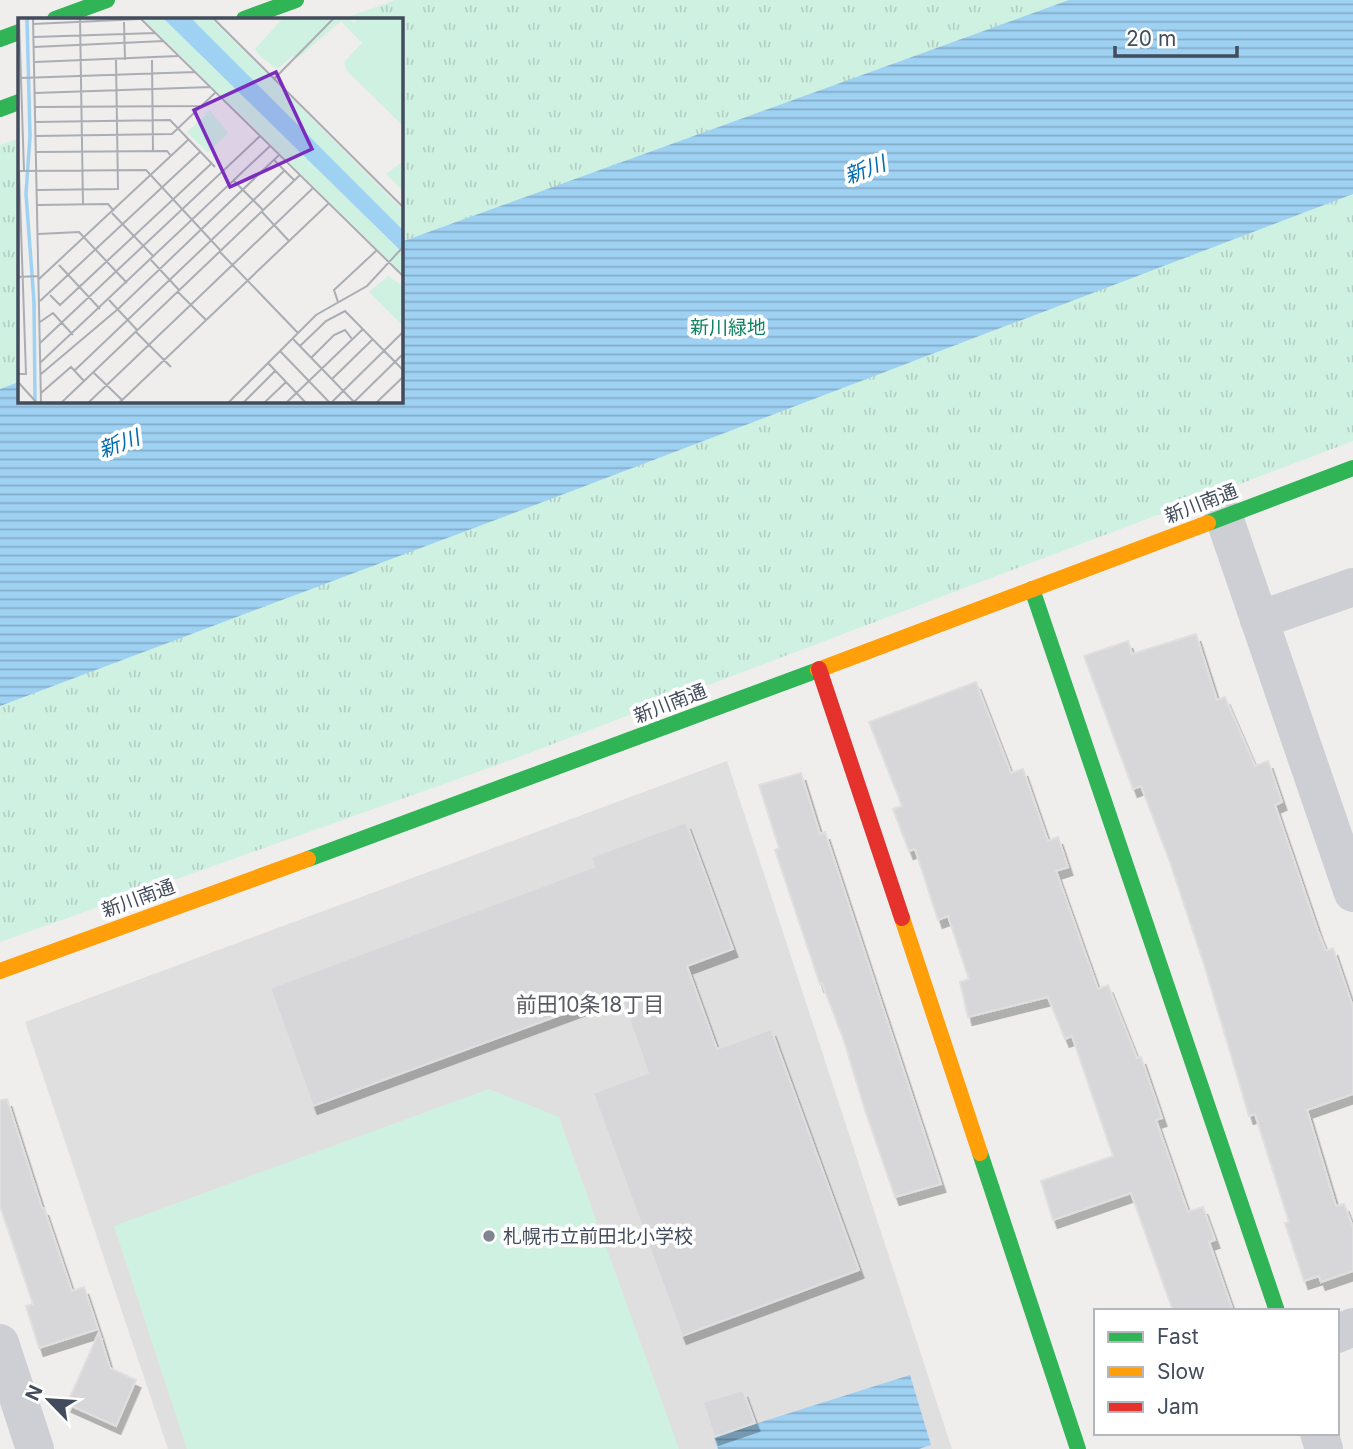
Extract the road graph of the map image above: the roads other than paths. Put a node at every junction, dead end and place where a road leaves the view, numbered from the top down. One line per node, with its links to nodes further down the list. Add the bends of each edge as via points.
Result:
1 (107, 0): 3 (street)
2 (296, 0): 4 (street)
3 (65, 13)
4 (247, 18)
5 (18, 32): 6 (street)
6 (0, 40)
7 (18, 102): 8 (street)
8 (0, 109)
9 (1353, 468): 10 (street, 新川南通)
10 (1224, 517): 12 (street, 新川南通); 13 (street)
11 (1353, 587): 13 (street)
12 (1031, 589): 14 (street, 新川南通); 17 (street)
13 (1259, 620): 15 (street)
14 (819, 669): 16 (street, 新川南通); 20 (street)
15 (1353, 893)
16 (0, 971)
17 (1276, 1309)
18 (0, 1343): 19 (street)
19 (35, 1449)
20 (1078, 1449)

